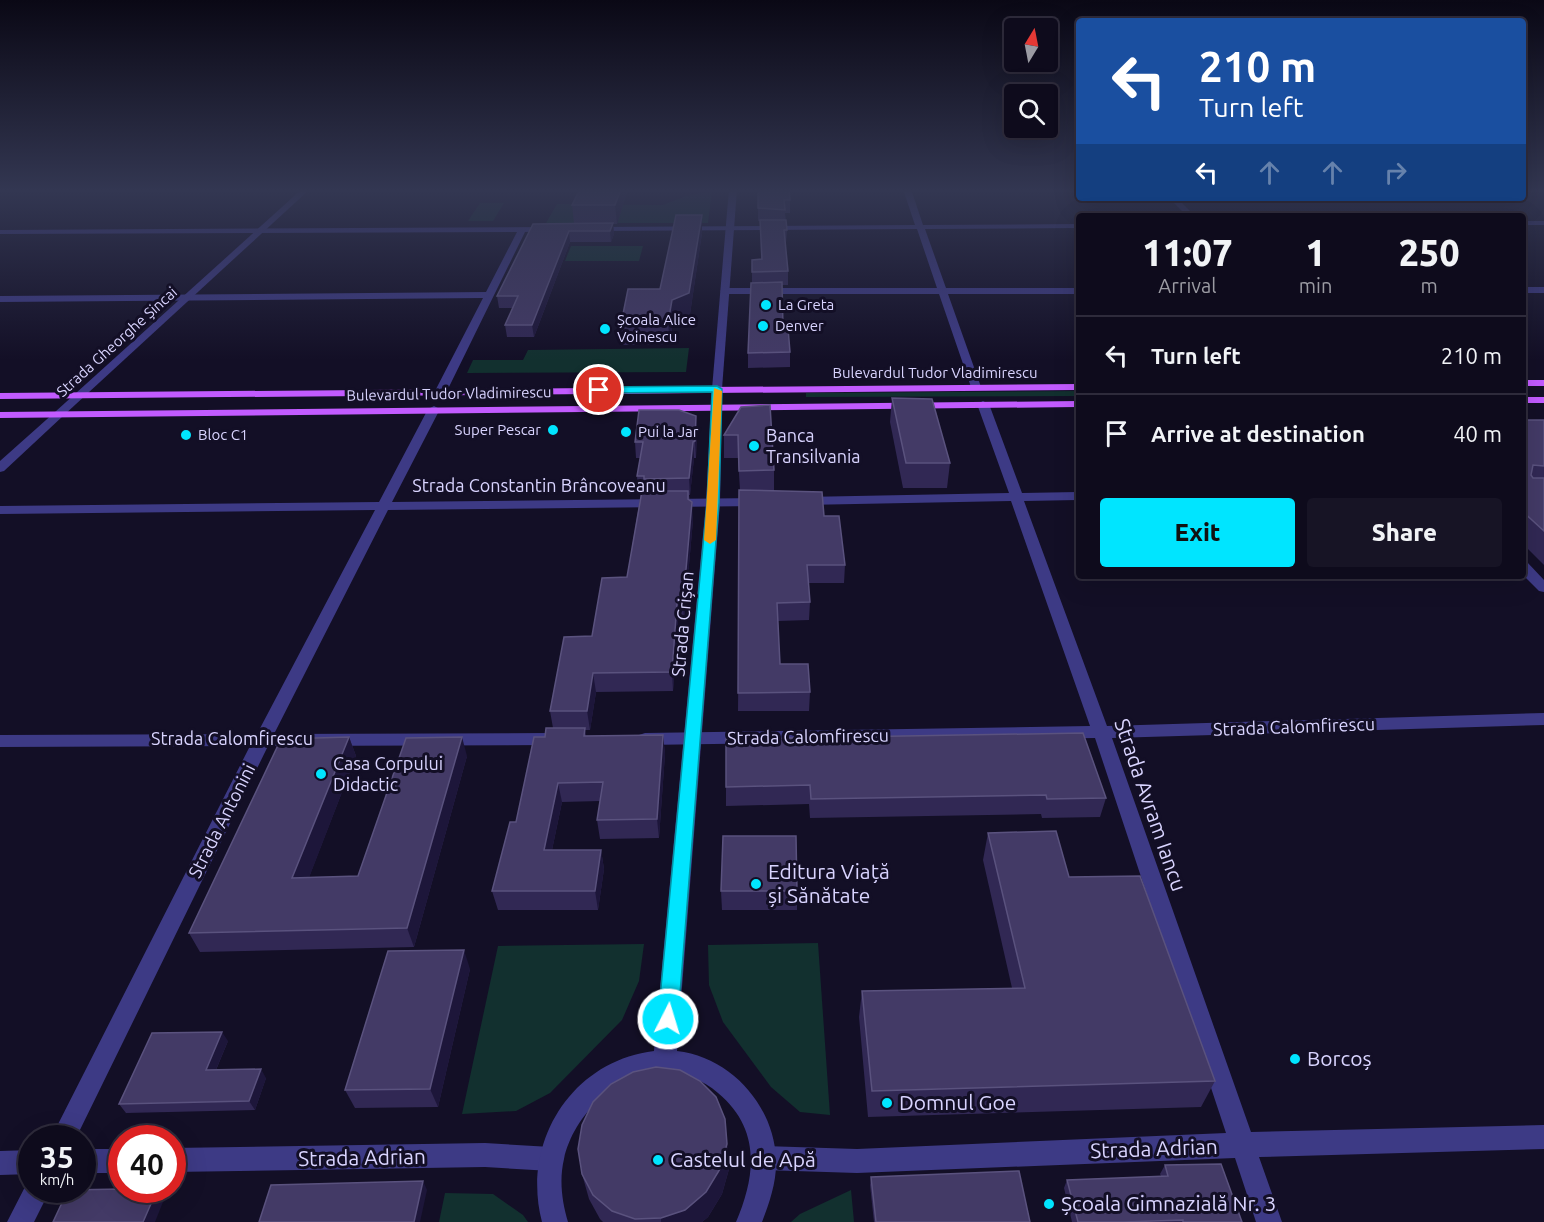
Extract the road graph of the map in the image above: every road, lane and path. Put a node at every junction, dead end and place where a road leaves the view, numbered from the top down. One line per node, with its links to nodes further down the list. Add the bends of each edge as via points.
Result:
1 (245, 246): 11 (street, Strada Gheorghe Șincai)
2 (513, 246): 10 (street)
3 (729, 246): 7 (street, Strada Crișan)
4 (927, 246): 8 (street, Strada Avram Iancu)
5 (1526, 290): 6 (street)
6 (1544, 290)
7 (725, 291): 8 (street); 20 (street, Strada Crișan)
8 (944, 291): 9 (street); 19 (street, Strada Avram Iancu)
9 (1076, 291)
10 (489, 295): 11 (street); 16 (street)
11 (189, 298): 12 (street); 18 (street, Strada Gheorghe Șincai)
12 (0, 299)
13 (1526, 383): 14 (main road)
14 (1544, 383)
15 (1076, 387): 19 (main road, Bulevardul Tudor Vladimirescu)
16 (441, 391): 18 (main road, Bulevardul Tudor Vladimirescu); 20 (main road, Bulevardul Tudor Vladimirescu)
17 (0, 396): 18 (main road, Bulevardul Tudor Vladimirescu)
18 (79, 396): 25 (street, Strada Gheorghe Șincai)
19 (980, 396): 20 (main road, Bulevardul Tudor Vladimirescu); 20 (main road, Bulevardul Tudor Vladimirescu); 23 (main road, Bulevardul Tudor Vladimirescu); 29 (street, Strada Avram Iancu)
20 (717, 398): 24 (main road, Bulevardul Tudor Vladimirescu); 32 (street, Strada Crișan)
21 (1526, 400): 22 (main road)
22 (1544, 400)
23 (1076, 404)
24 (434, 409): 25 (main road, Bulevardul Tudor Vladimirescu); 33 (street, Strada Antonini)
25 (59, 414): 26 (main road, Bulevardul Tudor Vladimirescu); 27 (street, Strada Gheorghe Șincai)
26 (0, 415)
27 (0, 468)
28 (1076, 496): 29 (street)
29 (1017, 497): 30 (street); 38 (street, Strada Avram Iancu)
30 (794, 501)
31 (771, 502): 32 (street, Strada Constantin Brâncoveanu)
32 (713, 503): 33 (street, Strada Constantin Brâncoveanu); 42 (street, Strada Crișan)
33 (383, 505): 34 (street, Strada Constantin Brâncoveanu); 39 (street, Strada Antonini)
34 (0, 510)
35 (1526, 569): 36 (street)
36 (1544, 588)
37 (1544, 719): 38 (street, Strada Calomfirescu)
38 (1101, 732): 42 (street, Strada Calomfirescu); 47 (street, Strada Avram Iancu)
39 (263, 738): 40 (street, Strada Calomfirescu); 43 (street, Strada Calomfirescu); 45 (street, Strada Antonini)
40 (574, 739)
41 (633, 739): 42 (street, Strada Calomfirescu)
42 (692, 739): 44 (street, Strada Crișan)
43 (0, 741)
44 (664, 1061): 48 (street, via 694,1066 720,1078 742,1098 758,1126); 49 (street, via 616,1074 593,1089 574,1108)
45 (70, 1125)
46 (1544, 1137): 47 (street, Strada Adrian)
47 (1243, 1145): 48 (street, Strada Adrian, via 857,1161); 57 (street, Strada Avram Iancu)
48 (764, 1158): 56 (street, via 760,1194)
49 (551, 1159): 50 (street, Strada Adrian, via 485,1155); 55 (street, via 548,1190)
50 (186, 1160)
51 (18, 1162): 52 (street)
52 (0, 1163)
53 (30, 1203): 54 (street)
54 (20, 1222)
55 (555, 1222)
56 (749, 1222)
57 (1269, 1222)

